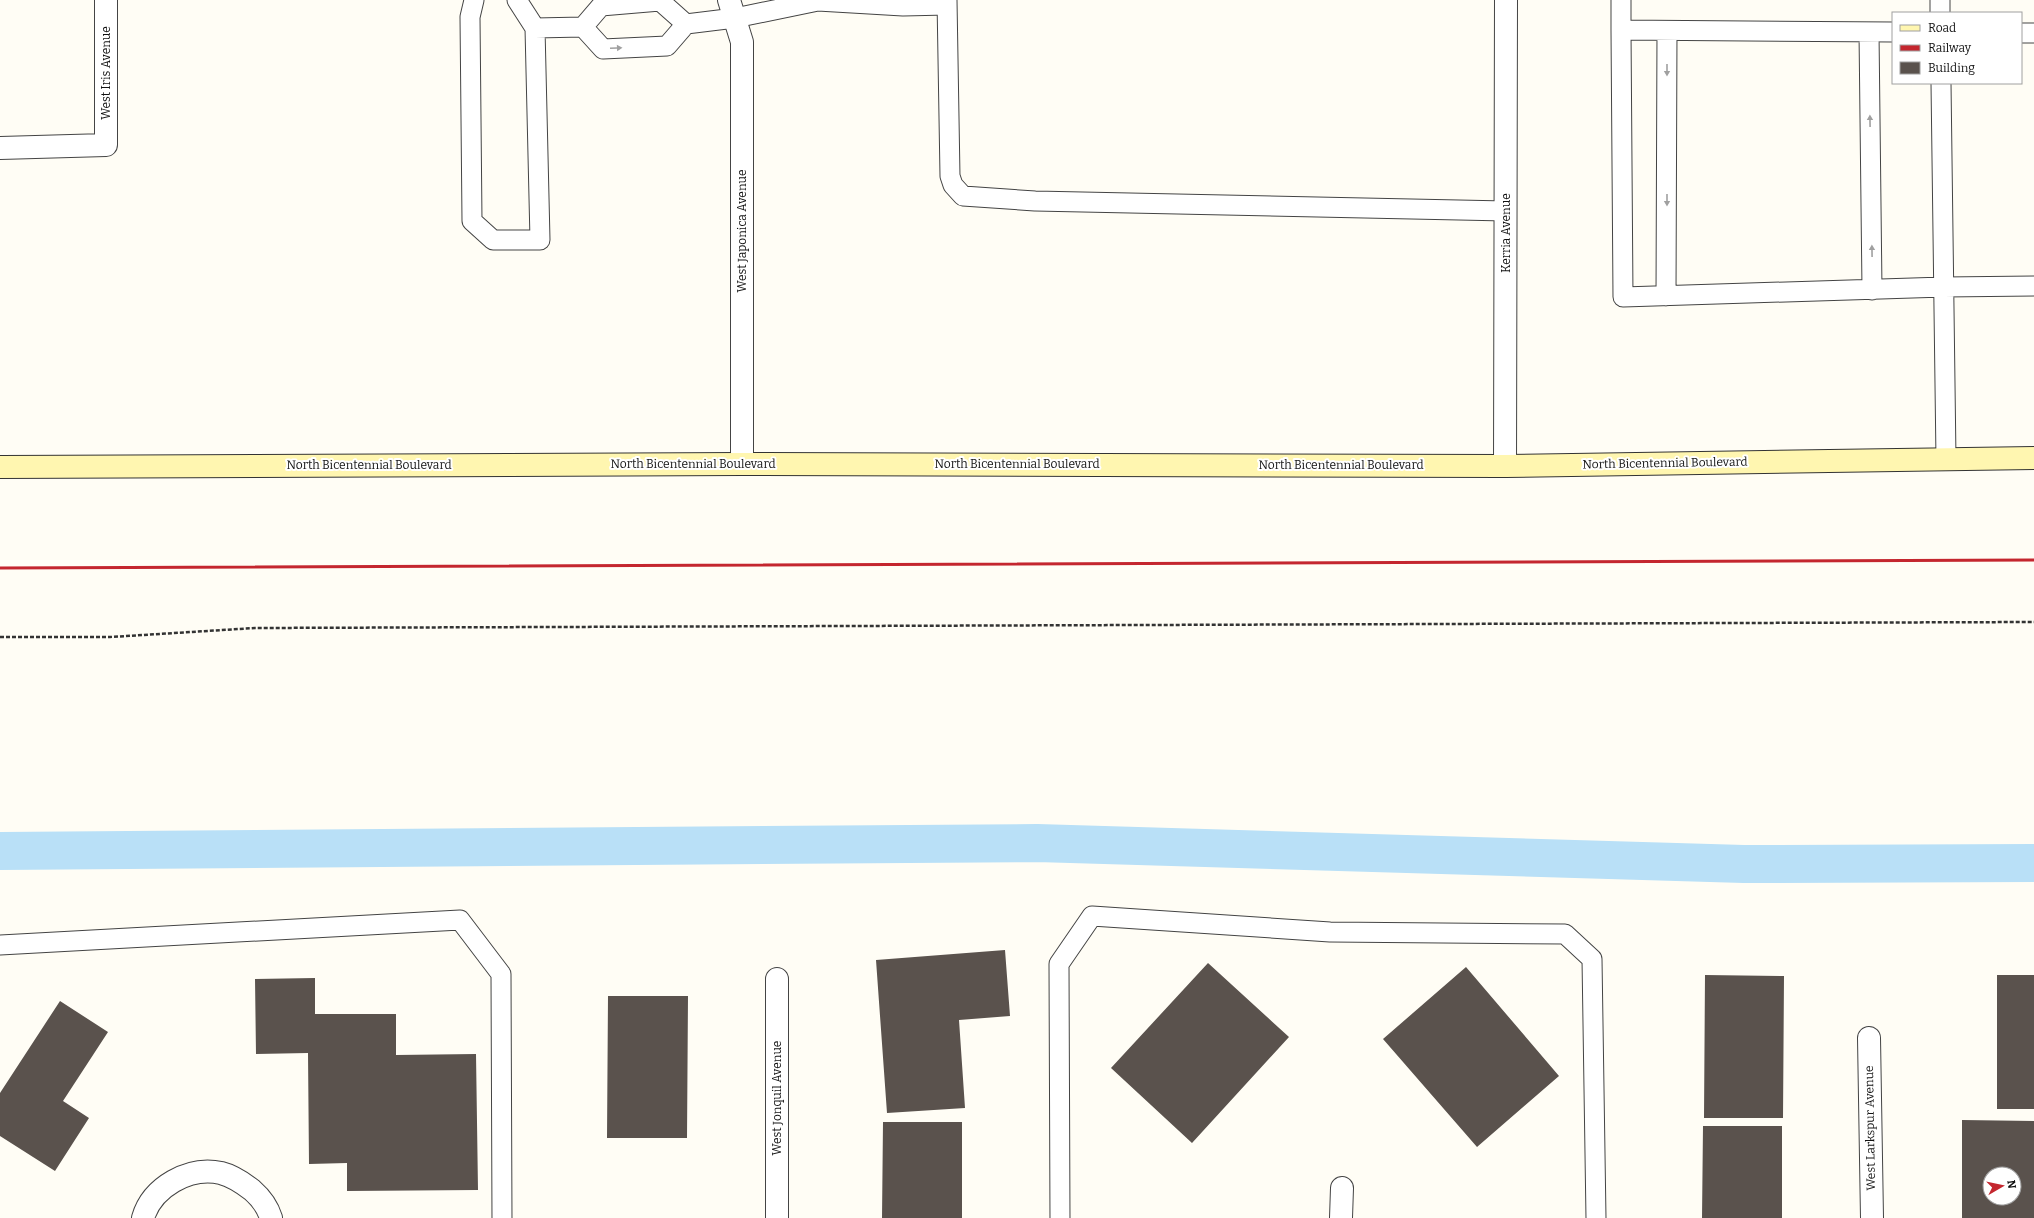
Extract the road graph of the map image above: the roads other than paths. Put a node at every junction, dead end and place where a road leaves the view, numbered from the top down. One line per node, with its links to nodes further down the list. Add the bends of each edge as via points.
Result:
1 (106, 0): 20 (street, West Iris Avenue, via 106,145)
2 (474, 0): 12 (lane, via 470,17 472,221 494,240 540,240)
3 (517, 0): 12 (lane)
4 (1506, 0): 21 (street, Kerria Avenue)
5 (1621, 0): 13 (lane)
6 (1940, 0): 9 (lane)
7 (947, 3): 8 (lane, via 903,6 818,1); 21 (lane, via 950,176 953,185 964,196 1035,201)
8 (732, 9): 10 (lane); 28 (street, West Japonica Avenue, via 742,42)
9 (1940, 12)
10 (686, 24): 11 (lane, via 660,1 601,6); 11 (lane, one-way to 10, via 603,49 667,46)
11 (583, 27): 12 (lane)
12 (535, 28)
13 (1621, 30): 14 (lane); 25 (lane, via 1623,297)
14 (1668, 31): 15 (lane); 25 (lane, one-way to 25)
15 (1869, 32): 16 (lane); 24 (lane, one-way to 15)
16 (1892, 32)
17 (2022, 32): 18 (lane)
18 (2034, 32)
19 (1941, 84): 23 (lane)
20 (0, 148)
21 (1506, 211): 29 (street, Kerria Avenue)
22 (2034, 286): 23 (lane)
23 (1944, 287): 24 (lane); 27 (lane)
24 (1872, 290): 25 (lane)
25 (1666, 296)
26 (2034, 458): 27 (main road, North Bicentennial Boulevard)
27 (1946, 459): 29 (main road, North Bicentennial Boulevard)
28 (742, 464): 29 (main road, North Bicentennial Boulevard); 30 (main road, North Bicentennial Boulevard)
29 (1505, 466)
30 (0, 467)
31 (0, 945): 37 (lane, via 460,920 502,974)
32 (777, 979): 38 (street, West Jonquil Avenue)
33 (1869, 1038): 42 (street, West Larkspur Avenue)
34 (1342, 1188): 40 (street)
35 (143, 1218): 36 (street, via 159,1192 177,1179 198,1172 220,1173 241,1181 258,1196)
36 (271, 1218)
37 (502, 1218)
38 (777, 1218)
39 (1060, 1218): 41 (lane, via 1059,964 1092,916 1330,932 1565,934 1592,959)
40 (1341, 1218)
41 (1596, 1218)
42 (1872, 1218)

